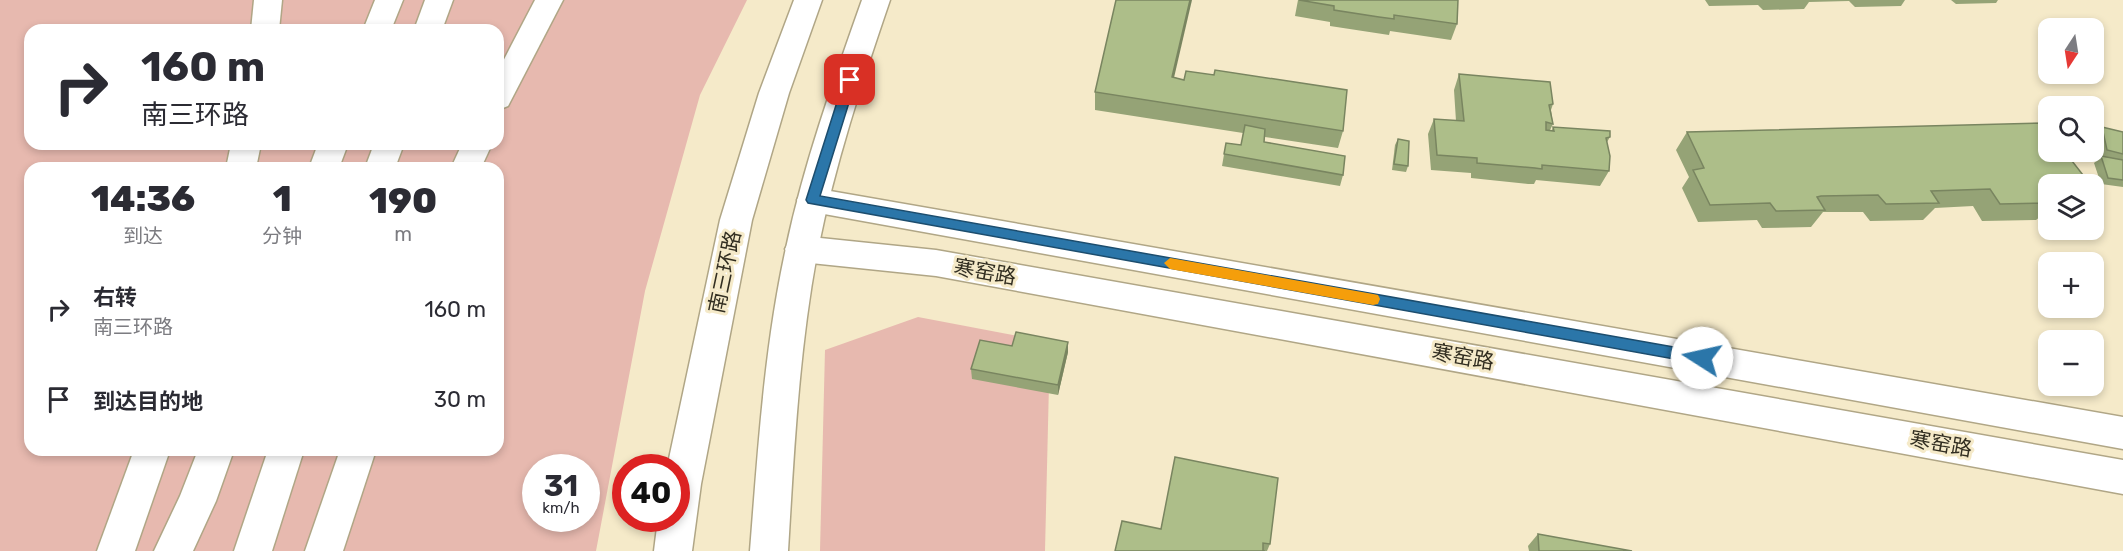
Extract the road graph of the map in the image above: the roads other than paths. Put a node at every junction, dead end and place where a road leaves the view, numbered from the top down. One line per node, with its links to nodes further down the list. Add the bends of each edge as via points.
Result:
1 (268, 0): 7 (main road)
2 (389, 0): 8 (main road)
3 (439, 0): 9 (main road)
4 (549, 0): 10 (main road)
5 (808, 0): 23 (main road, 南三环路, via 774,93 736,220 681,484)
6 (876, 0): 11 (main road)
7 (266, 24)
8 (379, 24)
9 (430, 24)
10 (504, 87)
11 (813, 200): 12 (main road); 13 (main road, 寒窑路)
12 (801, 249): 18 (main road, 寒窑路, via 936,263); 24 (main road, via 782,363)
13 (2123, 433)
14 (150, 456): 19 (main road)
15 (214, 456): 20 (main road)
16 (284, 456): 21 (main road)
17 (356, 456): 22 (main road)
18 (2123, 477)
19 (116, 551)
20 (173, 551)
21 (253, 551)
22 (324, 551)
23 (673, 551)
24 (769, 551)

